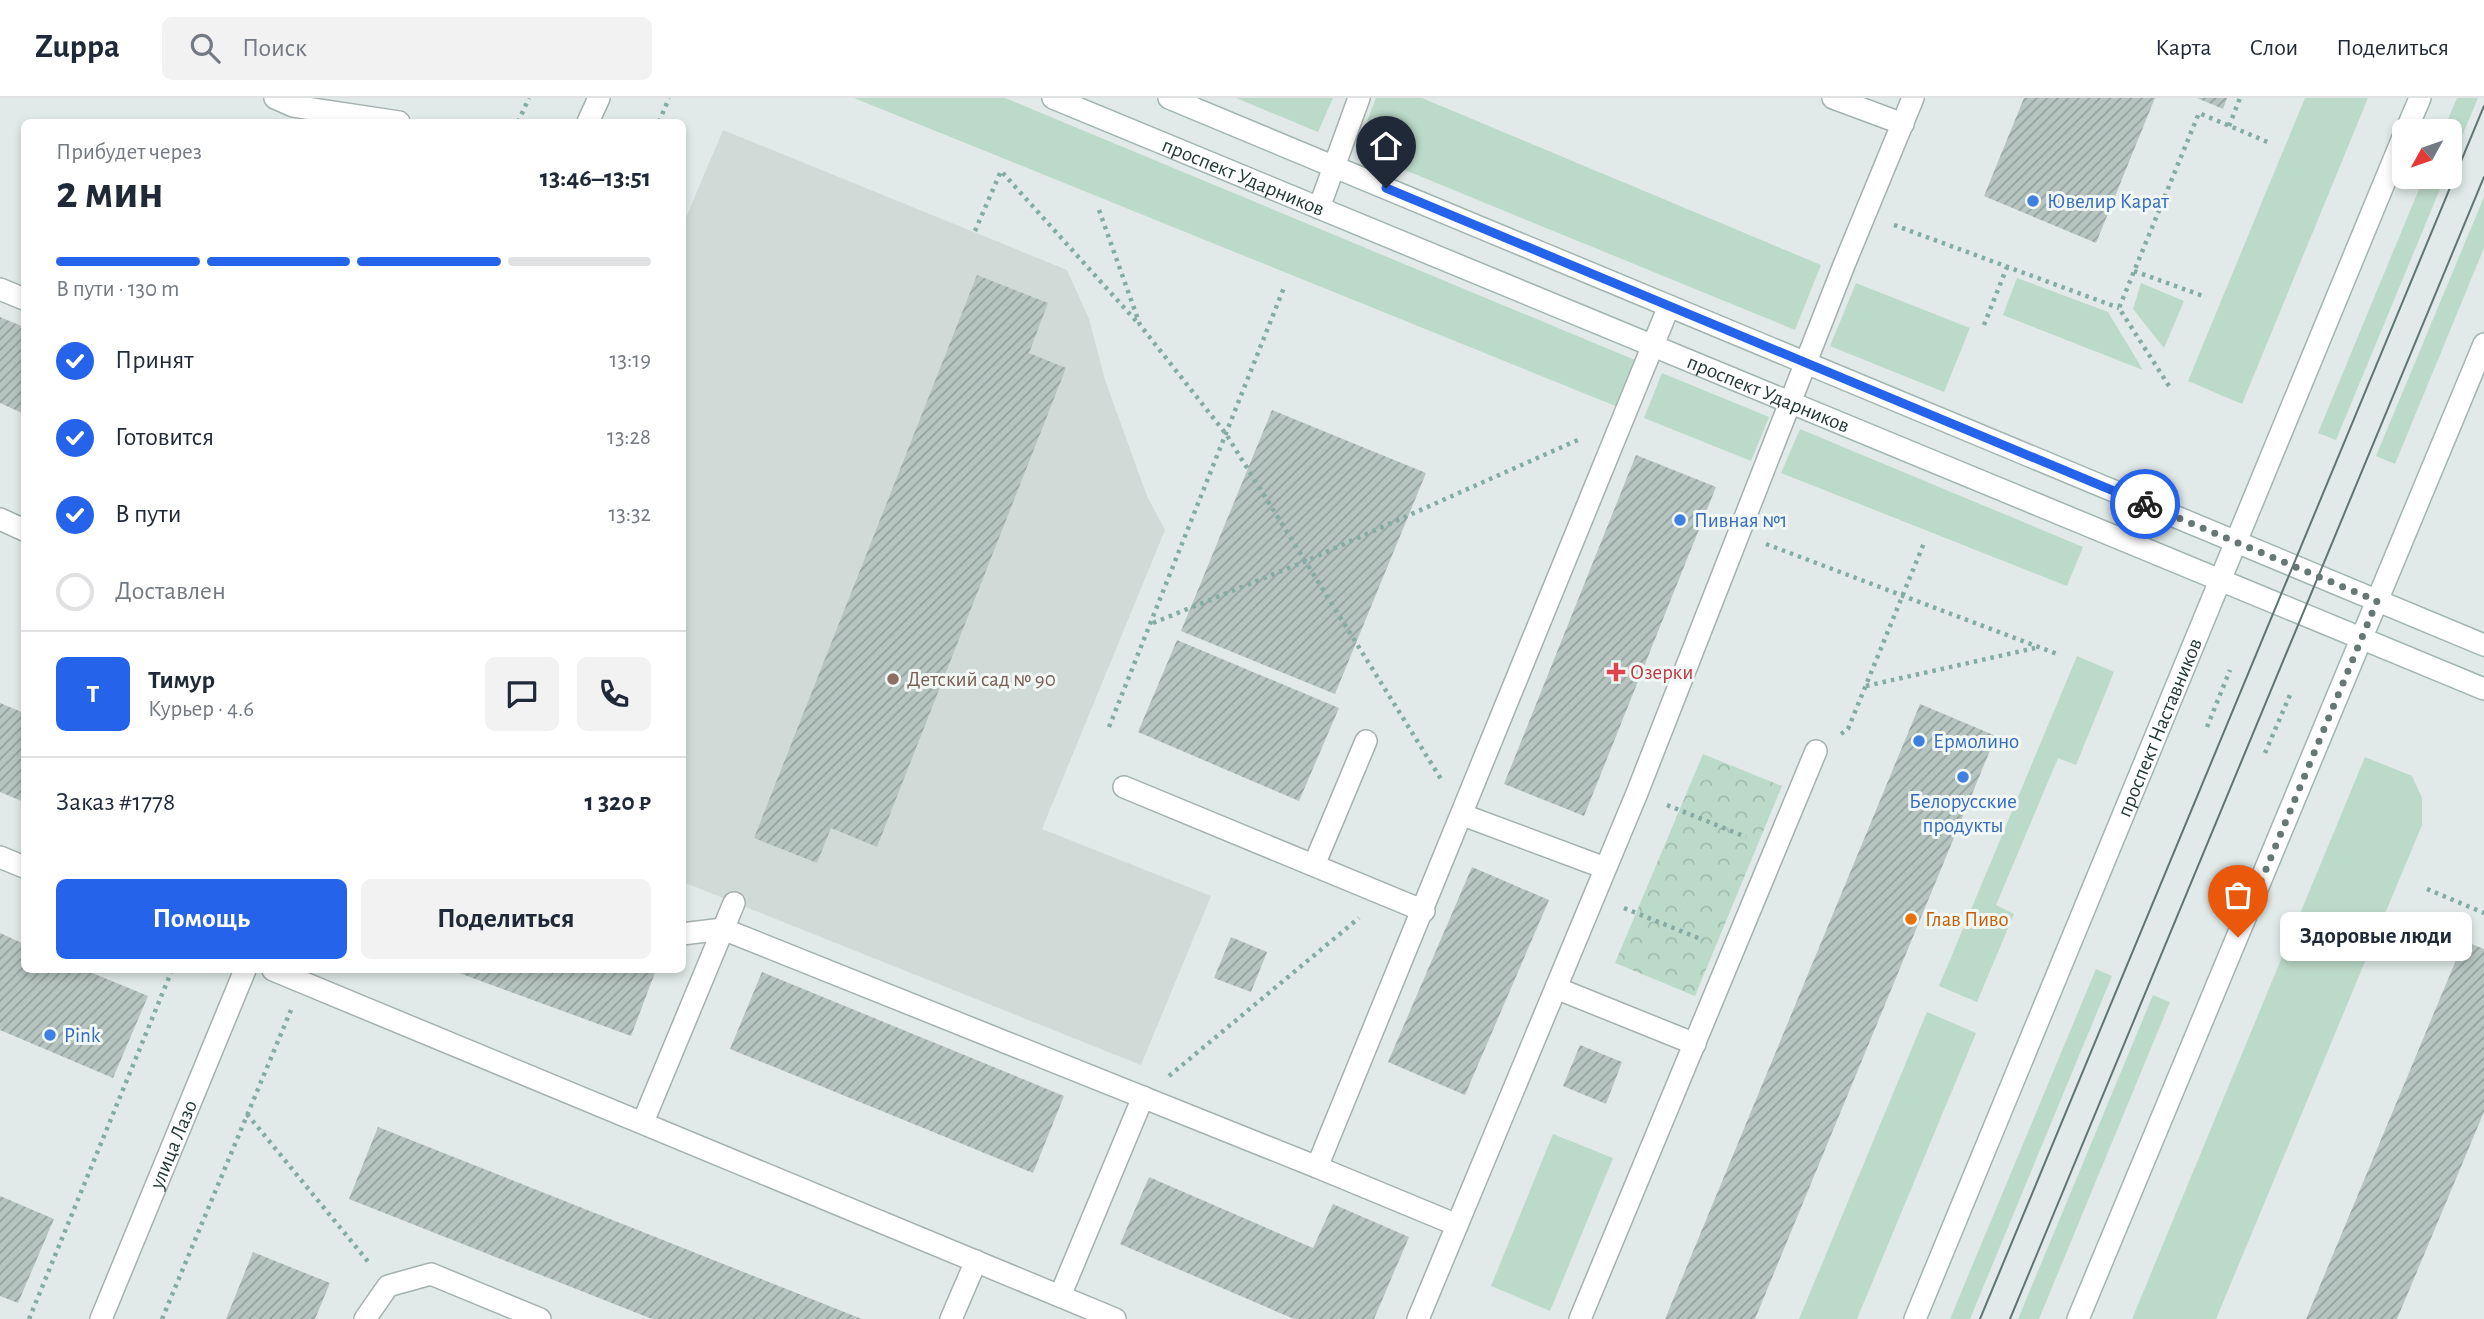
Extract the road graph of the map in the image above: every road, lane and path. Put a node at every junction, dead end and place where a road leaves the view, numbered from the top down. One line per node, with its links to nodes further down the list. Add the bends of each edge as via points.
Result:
1 (275, 98): 12 (street, via 293,106)
2 (528, 98): 13 (path)
3 (598, 98): 14 (street)
4 (669, 98): 15 (path)
5 (1053, 98): 22 (street, проспект Ударников)
6 (1169, 98): 21 (street, проспект Ударников)
7 (1359, 98): 21 (street)
8 (1833, 98): 17 (street)
9 (1913, 98): 17 (street)
10 (2240, 98): 18 (path)
11 (2420, 98): 16 (street, проспект Наставников)
12 (379, 119)
13 (520, 119)
14 (589, 119)
15 (660, 119)
16 (2411, 119)
17 (1902, 124): 24 (street)
18 (2229, 126): 19 (path); 27 (path, via 2199,113)
19 (2270, 143)
20 (2392, 164): 46 (street, проспект Наставников)
21 (1334, 167): 22 (street); 32 (street, проспект Ударников)
22 (1319, 208): 37 (street, проспект Ударников)
23 (1099, 210): 34 (path)
24 (1865, 214): 26 (path); 38 (street)
25 (975, 231): 34 (path, via 1001,171)
26 (2007, 267): 33 (path); 35 (path)
27 (2134, 271): 30 (path); 33 (path)
28 (1285, 285): 42 (path)
29 (0, 289): 31 (street)
30 (2206, 297)
31 (21, 298)
32 (1669, 306): 37 (street); 38 (street, проспект Ударников)
33 (2119, 308): 39 (path)
34 (1140, 325): 42 (path)
35 (1984, 325)
36 (2484, 344): 51 (street)
37 (1653, 345): 40 (street, проспект Ударников); 41 (street)
38 (1805, 363): 40 (street); 46 (street, проспект Ударников)
39 (2169, 386)
40 (1790, 402): 45 (street); 49 (street, проспект Ударников)
41 (1623, 421): 48 (path); 68 (street)
42 (1226, 433): 48 (path); 52 (path)
43 (0, 519): 44 (street)
44 (21, 529)
45 (1739, 534): 50 (path); 67 (street)
46 (2236, 542): 49 (street, проспект Наставников); 51 (street, проспект Ударников)
47 (1924, 543): 50 (path)
48 (1306, 561): 52 (path); 68 (path)
49 (2221, 580): 53 (street, проспект Ударников); 106 (street, проспект Наставников)
50 (1903, 596): 55 (path); 58 (path)
51 (2377, 601): 53 (street); 54 (street, проспект Ударников)
52 (1153, 623): 61 (path)
53 (2362, 638): 59 (street, проспект Ударников); 107 (street)
54 (2484, 645)
55 (2038, 647): 56 (path); 58 (path)
56 (2060, 655)
57 (2230, 670): 62 (path)
58 (1865, 686): 64 (path, via 1848,729)
59 (2484, 689)
60 (2290, 695): 65 (path)
61 (1109, 727)
62 (2207, 727)
63 (1366, 741): 71 (street)
64 (1816, 751): 69 (street)
65 (2265, 753)
66 (1124, 787): 71 (street)
67 (1637, 793): 69 (path); 73 (street)
68 (1463, 815): 73 (street); 78 (street)
69 (1776, 849): 82 (street)
70 (0, 857): 72 (street)
71 (1314, 865): 75 (street)
72 (21, 866)
73 (1605, 868): 76 (street)
74 (2427, 889): 79 (path)
75 (1386, 895): 78 (street); 89 (path)
76 (1594, 896): 82 (path); 87 (street)
77 (734, 903): 80 (street)
78 (1423, 911): 92 (street)
79 (2484, 913)
80 (723, 929): 81 (street); 89 (street); 91 (street)
81 (686, 934)
82 (1733, 952): 88 (street)
83 (171, 973): 97 (path)
84 (244, 973): 98 (street, улица Лазо)
85 (280, 973): 86 (street)
86 (302, 982): 90 (path); 91 (street)
87 (1556, 988): 88 (street); 93 (street)
88 (1695, 1044): 105 (street)
89 (1143, 1097): 92 (street); 96 (street)
90 (247, 1114): 95 (path); 99 (path)
91 (643, 1122): 94 (street)
92 (1317, 1167): 93 (street)
93 (1457, 1225): 104 (street)
94 (976, 1261): 96 (street); 102 (street)
95 (388, 1286): 100 (street); 101 (street, via 431,1274)
96 (1060, 1296): 103 (street)
97 (29, 1319)
98 (101, 1319)
99 (162, 1319)
100 (365, 1319)
101 (540, 1319)
102 (951, 1319)
103 (1115, 1319)
104 (1418, 1319)
105 (1580, 1319)
106 (1915, 1319)
107 (2078, 1319)

